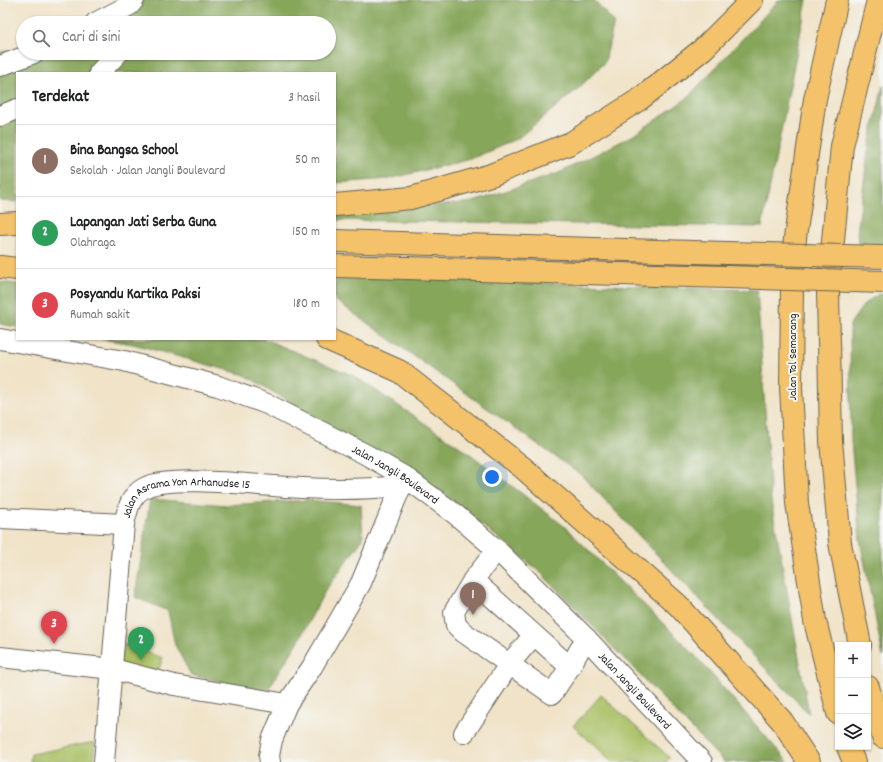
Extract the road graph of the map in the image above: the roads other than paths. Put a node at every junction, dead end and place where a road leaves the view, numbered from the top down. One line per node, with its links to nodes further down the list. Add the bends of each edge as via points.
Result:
1 (752, 0): 12 (highway, via 703,49 645,95 571,143 491,175 411,198)
2 (837, 0): 41 (highway, Jalan Tol Semarang, via 815,99 795,238 791,387 797,503 815,621)
3 (878, 0): 36 (highway, via 842,146 828,292 831,449 840,543)
4 (130, 7): 5 (street)
5 (110, 16)
6 (16, 60): 8 (street)
7 (111, 60): 9 (street)
8 (0, 66)
9 (100, 72)
10 (16, 109): 11 (street)
11 (0, 116)
12 (336, 205)
13 (16, 223): 14 (highway)
14 (0, 224)
15 (0, 233): 16 (highway)
16 (16, 233)
17 (336, 242): 18 (highway, bridge)
18 (883, 257)
19 (0, 263): 20 (highway)
20 (16, 263)
21 (336, 266): 24 (highway, bridge)
22 (0, 267): 23 (highway)
23 (16, 269)
24 (883, 282)
25 (0, 339): 27 (street, Jalan Jangli Boulevard)
26 (329, 340): 50 (highway, via 399,371 522,467 678,605 782,722)
27 (25, 344): 28 (street); 29 (street, Jalan Jangli Boulevard, via 124,361 218,386 267,404 365,454)
28 (0, 355)
29 (404, 481): 31 (street, Jalan Asrama Yon Arhanudse 15, via 372,489 162,482 136,494 129,504); 32 (street, Jalan Jangli Boulevard, via 455,514); 43 (street, via 361,583 312,668)
30 (0, 518): 31 (street)
31 (124, 524): 40 (street, Jalan Asrama Yon Arhanudse 15)
32 (497, 550): 33 (street); 35 (street, Jalan Jangli Boulevard)
33 (473, 580): 34 (street); 38 (street, via 454,612 456,625)
34 (534, 635): 38 (street); 39 (street)
35 (586, 638): 39 (street); 49 (street, Jalan Jangli Boulevard)
36 (859, 642)
37 (0, 657): 40 (street)
38 (510, 663): 39 (street, via 552,694); 44 (street)
39 (570, 667)
40 (113, 669): 43 (street, via 174,685); 47 (street, Jalan Asrama Yon Arhanudse 15)
41 (835, 701)
42 (871, 703): 45 (highway)
43 (287, 704): 48 (street, via 272,740)
44 (464, 732)
45 (883, 736)
46 (849, 750): 51 (highway)
47 (104, 762)
48 (270, 762)
49 (702, 762)
50 (809, 762)
51 (854, 762)

